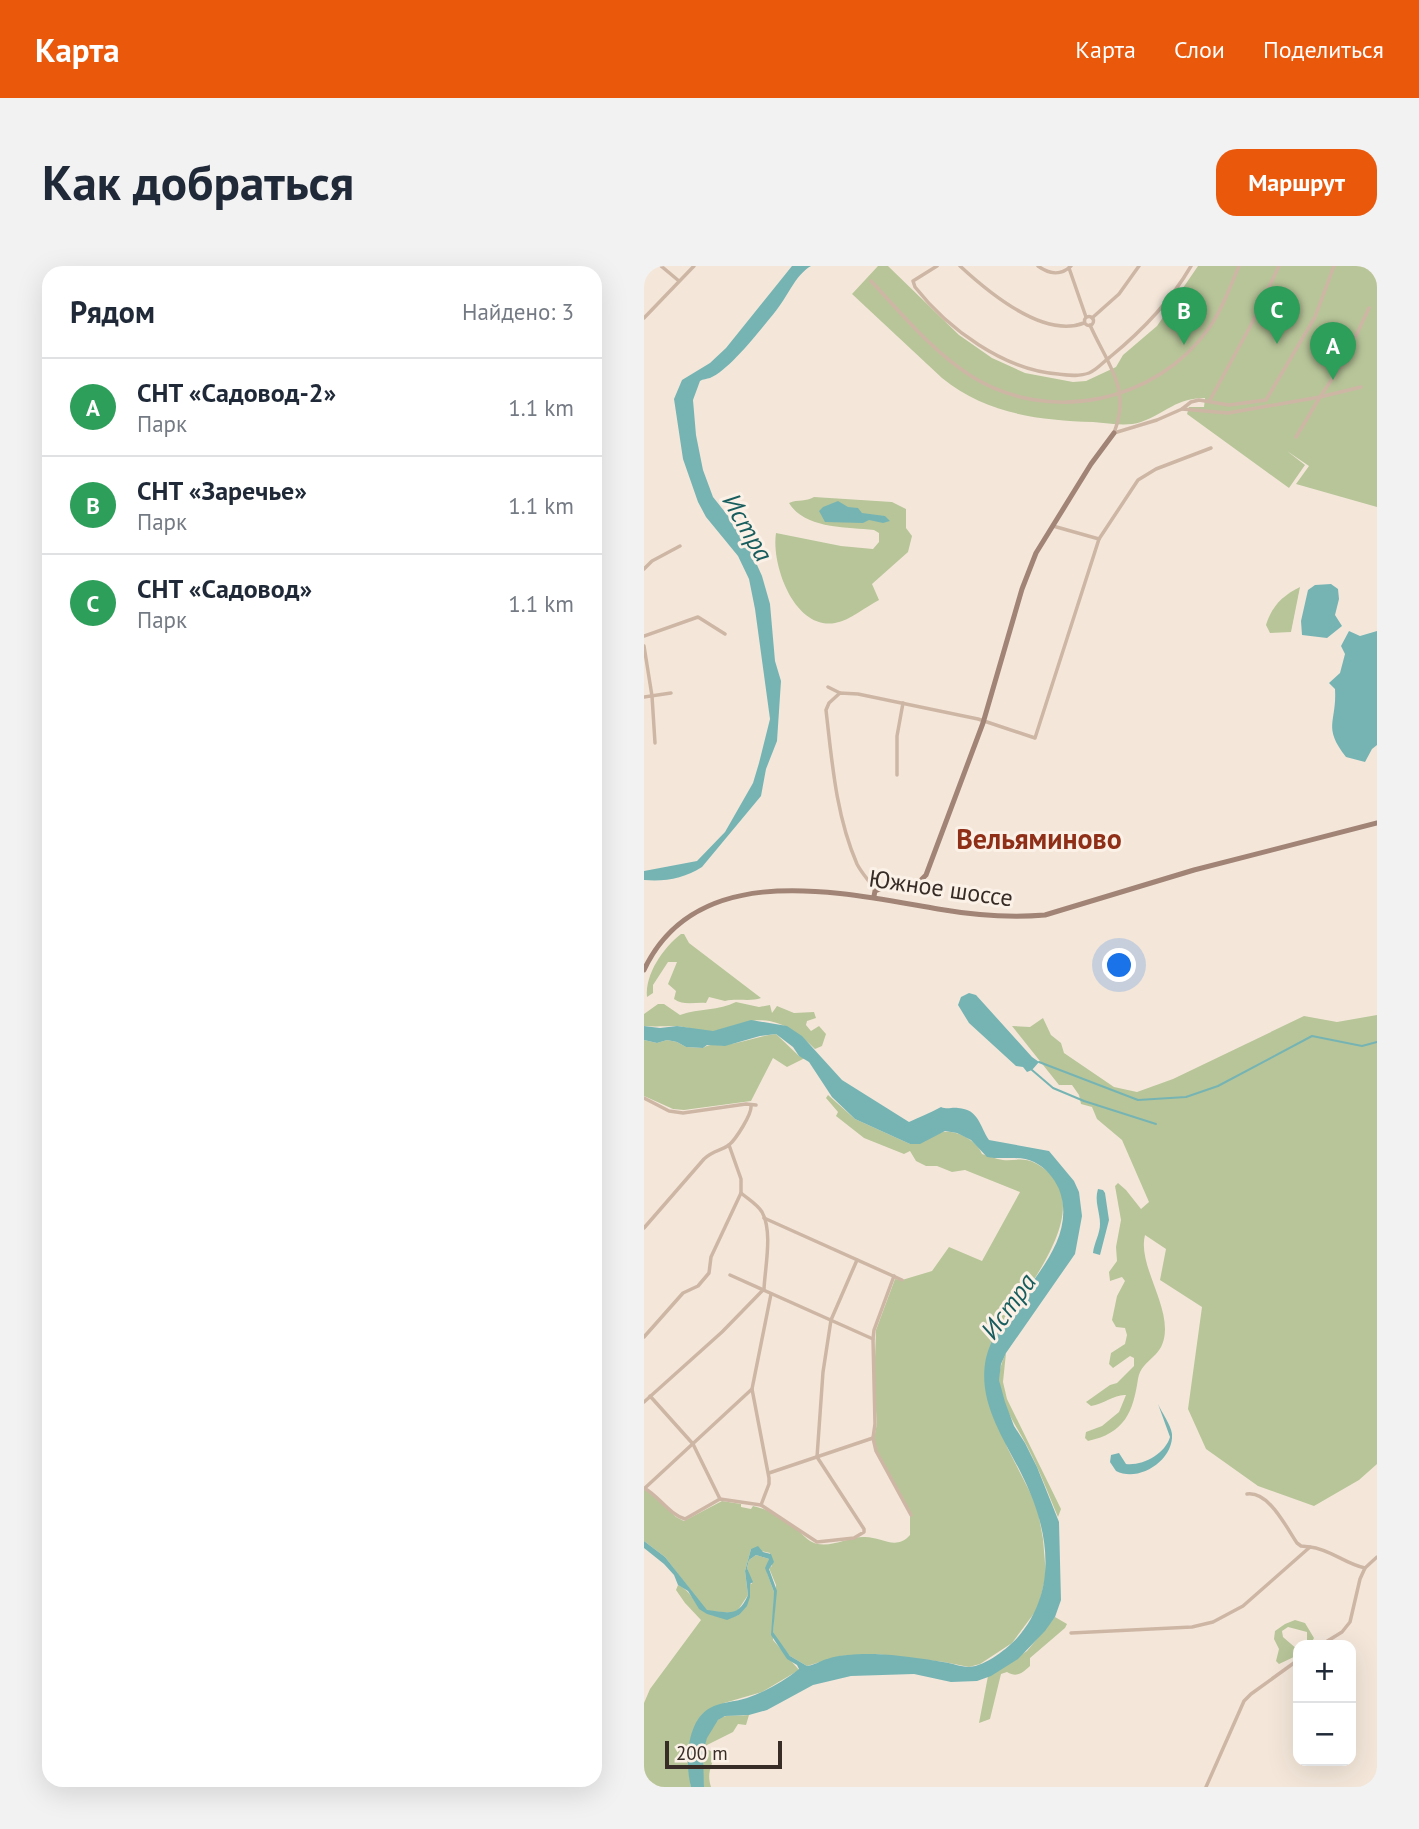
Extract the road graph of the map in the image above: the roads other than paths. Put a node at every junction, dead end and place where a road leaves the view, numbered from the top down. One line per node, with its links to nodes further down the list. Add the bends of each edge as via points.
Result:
1 (661, 266): 12 (street)
2 (694, 266): 12 (street)
3 (937, 266): 19 (street, via 913,281 915,287 992,354 1033,370 1070,376 1088,374)
4 (960, 266): 17 (street, via 996,298 1027,315 1063,326)
5 (1038, 266): 11 (street, via 1052,273)
6 (1139, 266): 16 (street, via 1119,294)
7 (1191, 266): 19 (street, via 1151,321)
8 (1239, 266): 21 (street, via 1214,320 1194,347 1160,375)
9 (1279, 266): 23 (street, via 1212,400)
10 (1334, 266): 23 (street, via 1315,317 1266,400 1229,405)
11 (1070, 267): 16 (street)
12 (679, 281): 15 (street)
13 (871, 281): 21 (street, via 940,351 986,384 1033,400 1058,402)
14 (1369, 308): 22 (street, via 1344,361)
15 (644, 318)
16 (1089, 318): 17 (street); 18 (street)
17 (1084, 323): 18 (street)
18 (1090, 326): 19 (street)
19 (1106, 360): 21 (street)
20 (1361, 387): 22 (street)
21 (1121, 394): 25 (street)
22 (1320, 397): 24 (street, via 1228,413); 26 (street)
23 (1206, 402): 24 (street, via 1191,402)
24 (1182, 409): 25 (street)
25 (1114, 433): 28 (main road)
26 (1296, 437)
27 (1211, 448): 29 (street, via 1138,480)
28 (1054, 526): 29 (street); 41 (main road, via 1022,589)
29 (1099, 539): 41 (street, via 1035,738)
30 (680, 547): 31 (street)
31 (644, 569)
32 (725, 634): 33 (street, via 698,617)
33 (644, 636)
34 (644, 646): 38 (street)
35 (828, 687): 37 (street)
36 (671, 693): 38 (street)
37 (840, 693): 40 (street); 45 (street, via 826,710 833,772 853,854)
38 (652, 696): 39 (street); 42 (street)
39 (644, 697)
40 (903, 703): 41 (street); 43 (street)
41 (983, 723): 45 (main road, via 926,875 918,883 895,883)
42 (655, 743)
43 (897, 775)
44 (1377, 823): 45 (main road, Южное шоссе, via 1194,870 1045,915 973,914)
45 (874, 894): 46 (main road, Южное шоссе, via 772,890 742,895 677,926)
46 (644, 970)
47 (644, 1098): 48 (street, via 683,1113 753,1106)
48 (729, 1145): 49 (street); 51 (street, via 704,1158)
49 (741, 1193): 50 (street); 59 (street, via 711,1257 709,1273 698,1286 683,1293)
50 (764, 1218): 52 (street); 56 (street)
51 (644, 1228)
52 (857, 1260): 54 (street); 58 (street)
53 (730, 1275): 56 (street)
54 (894, 1276): 55 (street); 60 (street)
55 (902, 1280)
56 (764, 1289): 57 (street); 62 (street)
57 (771, 1294): 58 (street); 61 (street)
58 (831, 1320): 60 (street); 66 (street)
59 (644, 1337)
60 (873, 1339): 64 (street)
61 (752, 1389): 65 (street); 67 (street)
62 (650, 1396): 63 (street); 65 (street)
63 (644, 1402)
64 (873, 1438): 66 (street); 72 (street)
65 (693, 1444): 68 (street); 70 (street)
66 (817, 1457): 67 (street); 71 (street, via 864,1532 854,1538 817,1542)
67 (768, 1473): 71 (street)
68 (645, 1488): 70 (street, via 685,1519)
69 (1247, 1494): 73 (street, via 1268,1502 1297,1543)
70 (720, 1499): 71 (street)
71 (761, 1505)
72 (911, 1515)
73 (1310, 1547): 75 (street); 76 (street, via 1256,1596 1213,1622)
74 (1377, 1557): 75 (street)
75 (1365, 1568): 77 (street, via 1350,1622)
76 (1071, 1633)
77 (1329, 1640)
78 (1293, 1664): 79 (street, via 1244,1702)
79 (1206, 1787)

